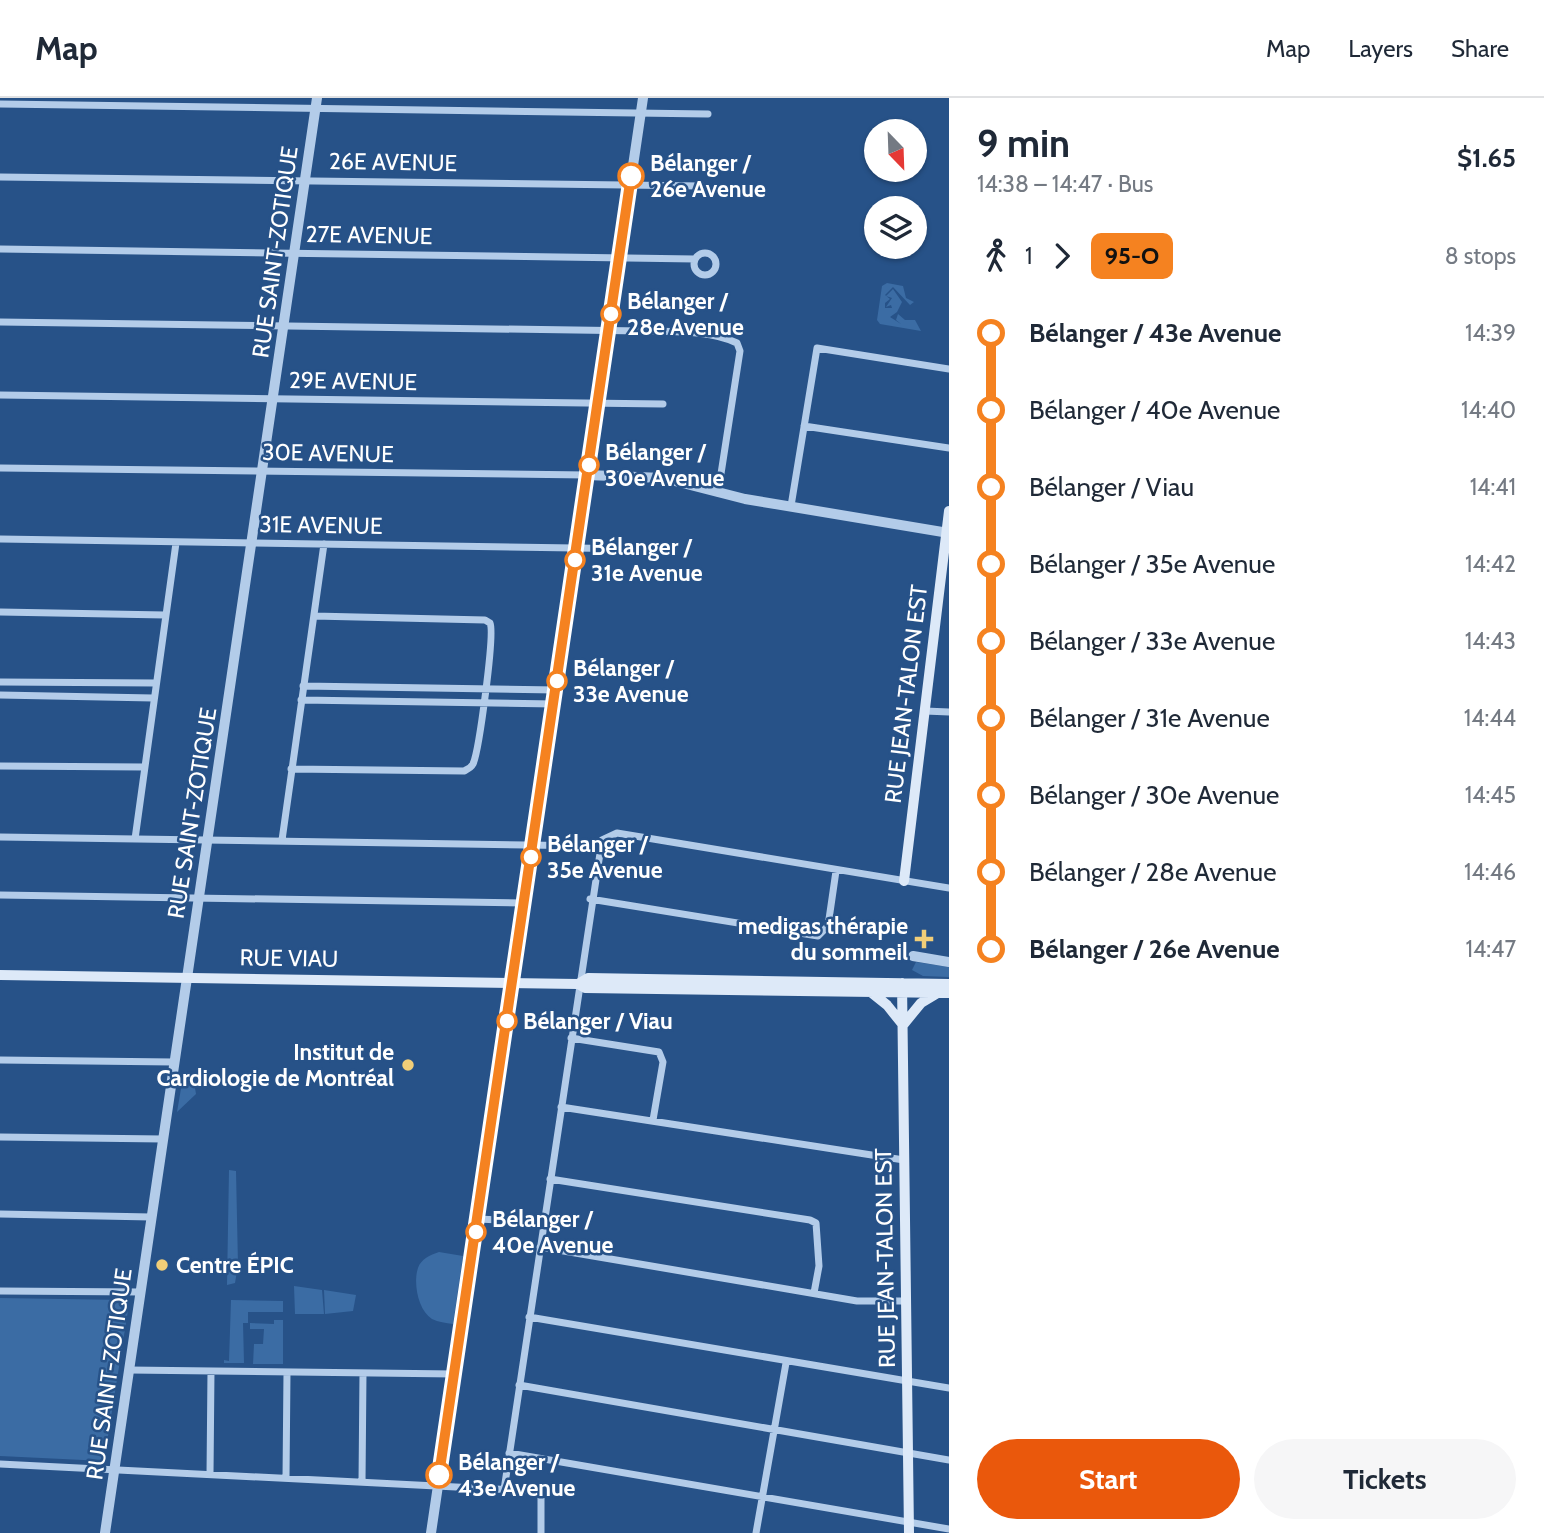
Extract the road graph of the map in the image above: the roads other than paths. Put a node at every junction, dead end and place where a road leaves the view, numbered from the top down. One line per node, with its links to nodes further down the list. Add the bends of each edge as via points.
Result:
1 (643, 98): 4 (street)
2 (317, 103): 3 (street); 4 (street); 7 (street, RUE SAINT-ZOTIQUE)
3 (0, 104)
4 (641, 113): 5 (street); 8 (street)
5 (708, 114)
6 (0, 177): 7 (street, 26E AVENUE)
7 (305, 180): 8 (street, 26E AVENUE); 11 (street, RUE SAINT-ZOTIQUE)
8 (630, 186): 9 (street, 26E AVENUE); 12 (street)
9 (702, 186)
10 (0, 249): 11 (street, 27E AVENUE)
11 (294, 253): 12 (street, 27E AVENUE); 15 (street, RUE SAINT-ZOTIQUE)
12 (620, 258): 13 (street, 27E AVENUE); 16 (street)
13 (695, 259)
14 (0, 322): 15 (street)
15 (283, 326): 16 (street); 19 (street, RUE SAINT-ZOTIQUE)
16 (609, 330): 20 (street); 27 (street, via 682,332 739,345)
17 (949, 369): 22 (street, via 817,348)
18 (0, 395): 19 (street, 29E AVENUE)
19 (272, 399): 20 (street, 29E AVENUE); 25 (street, RUE SAINT-ZOTIQUE)
20 (598, 403): 21 (street, 29E AVENUE); 26 (street)
21 (663, 404)
22 (804, 426): 23 (street); 28 (street)
23 (949, 448)
24 (0, 468): 25 (street, 30E AVENUE)
25 (262, 471): 26 (street, 30E AVENUE); 33 (street, RUE SAINT-ZOTIQUE)
26 (587, 475): 27 (street, 30E AVENUE, via 655,477); 36 (street)
27 (718, 493): 28 (street, 30E AVENUE)
28 (791, 506): 30 (street, 30E AVENUE)
29 (949, 511): 30 (main road, RUE JEAN-TALON EST)
30 (948, 532): 50 (main road, RUE JEAN-TALON EST)
31 (0, 540): 32 (street, 31E AVENUE)
32 (176, 543): 33 (street, 31E AVENUE); 38 (street)
33 (251, 543): 34 (street, 31E AVENUE); 58 (street, RUE SAINT-ZOTIQUE)
34 (324, 544): 36 (street, 31E AVENUE); 39 (street)
35 (642, 549): 36 (street, 31E AVENUE)
36 (576, 550): 44 (street)
37 (0, 612): 38 (street)
38 (165, 615): 41 (street)
39 (314, 616): 42 (street); 43 (street, via 485,620 493,635)
40 (0, 682): 41 (street)
41 (156, 683): 46 (street)
42 (303, 686): 43 (street); 47 (street)
43 (485, 689): 44 (street); 48 (street)
44 (556, 690): 49 (street)
45 (0, 695): 46 (street)
46 (153, 698): 53 (street)
47 (301, 700): 48 (street); 54 (street)
48 (482, 702): 49 (street); 54 (street, via 474,761 464,771)
49 (554, 704): 59 (street)
50 (925, 710): 51 (street); 62 (main road, RUE JEAN-TALON EST)
51 (949, 712)
52 (0, 766): 53 (street)
53 (144, 767): 56 (street)
54 (291, 769): 57 (street)
55 (0, 836): 56 (street)
56 (135, 839): 58 (street)
57 (282, 839): 58 (street); 59 (street)
58 (208, 840): 65 (street, RUE SAINT-ZOTIQUE)
59 (533, 844): 60 (street); 67 (street)
60 (599, 846): 61 (street, via 608,835 617,833); 66 (street)
61 (836, 871): 62 (street); 66 (street, via 828,926 818,936)
62 (904, 881): 63 (street)
63 (949, 888)
64 (0, 895): 65 (street)
65 (198, 898): 67 (street); 71 (street, RUE SAINT-ZOTIQUE)
66 (590, 899): 73 (street)
67 (525, 903): 72 (street)
68 (914, 956): 69 (street)
69 (949, 962)
70 (0, 975): 71 (main road, RUE VIAU)
71 (187, 977): 72 (main road, RUE VIAU); 81 (street, RUE SAINT-ZOTIQUE)
72 (513, 984): 73 (main road, RUE VIAU); 90 (street)
73 (578, 984): 75 (main road, via 588,978); 76 (main road, via 585,988); 79 (street)
74 (949, 984): 75 (main road)
75 (902, 988): 76 (main road); 77 (main road); 78 (main road, RUE JEAN-TALON EST)
76 (872, 992): 78 (main road)
77 (944, 993): 78 (main road, via 921,1003)
78 (903, 1025): 86 (main road, RUE JEAN-TALON EST)
79 (570, 1038): 82 (street); 83 (street, via 659,1052 663,1062)
80 (0, 1060): 81 (street)
81 (173, 1062): 85 (street, RUE SAINT-ZOTIQUE)
82 (561, 1107): 83 (street); 87 (street)
83 (653, 1120): 86 (street)
84 (0, 1137): 85 (street)
85 (163, 1139): 89 (street, RUE SAINT-ZOTIQUE)
86 (904, 1160): 96 (main road, RUE JEAN-TALON EST)
87 (550, 1179): 91 (street); 95 (street, via 810,1220 819,1233)
88 (0, 1214): 89 (street)
89 (151, 1217): 94 (street, RUE SAINT-ZOTIQUE)
90 (478, 1219): 91 (street); 103 (street)
91 (543, 1222): 92 (street)
92 (540, 1247): 95 (street); 97 (street)
93 (0, 1291): 94 (street)
94 (141, 1292): 99 (street, RUE SAINT-ZOTIQUE)
95 (814, 1293): 96 (street, via 862,1301)
96 (906, 1301): 104 (main road, RUE JEAN-TALON EST)
97 (529, 1317): 98 (street); 105 (street)
98 (786, 1363): 104 (street); 107 (street)
99 (129, 1370): 100 (street); 112 (street, RUE SAINT-ZOTIQUE)
100 (211, 1371): 101 (street); 113 (street)
101 (287, 1373): 102 (street); 114 (street)
102 (363, 1373): 103 (street); 115 (street)
103 (454, 1374): 116 (street)
104 (907, 1383): 106 (street); 109 (main road, RUE JEAN-TALON EST)
105 (519, 1385): 107 (street); 108 (street)
106 (949, 1388)
107 (774, 1429): 109 (street); 118 (street)
108 (509, 1452): 117 (street); 118 (street)
109 (908, 1453): 110 (street); 119 (main road, RUE JEAN-TALON EST)
110 (949, 1460)
111 (0, 1464): 112 (street)
112 (114, 1470): 113 (street); 121 (street, RUE SAINT-ZOTIQUE)
113 (210, 1474): 114 (street)
114 (286, 1478): 115 (street)
115 (362, 1482): 116 (street)
116 (437, 1486): 117 (street); 122 (street)
117 (504, 1490): 123 (street, via 541,1494)
118 (762, 1497): 119 (street); 124 (street)
119 (909, 1528): 120 (street)
120 (949, 1529)
121 (105, 1533)
122 (431, 1533)
123 (541, 1533)
124 (756, 1533)

